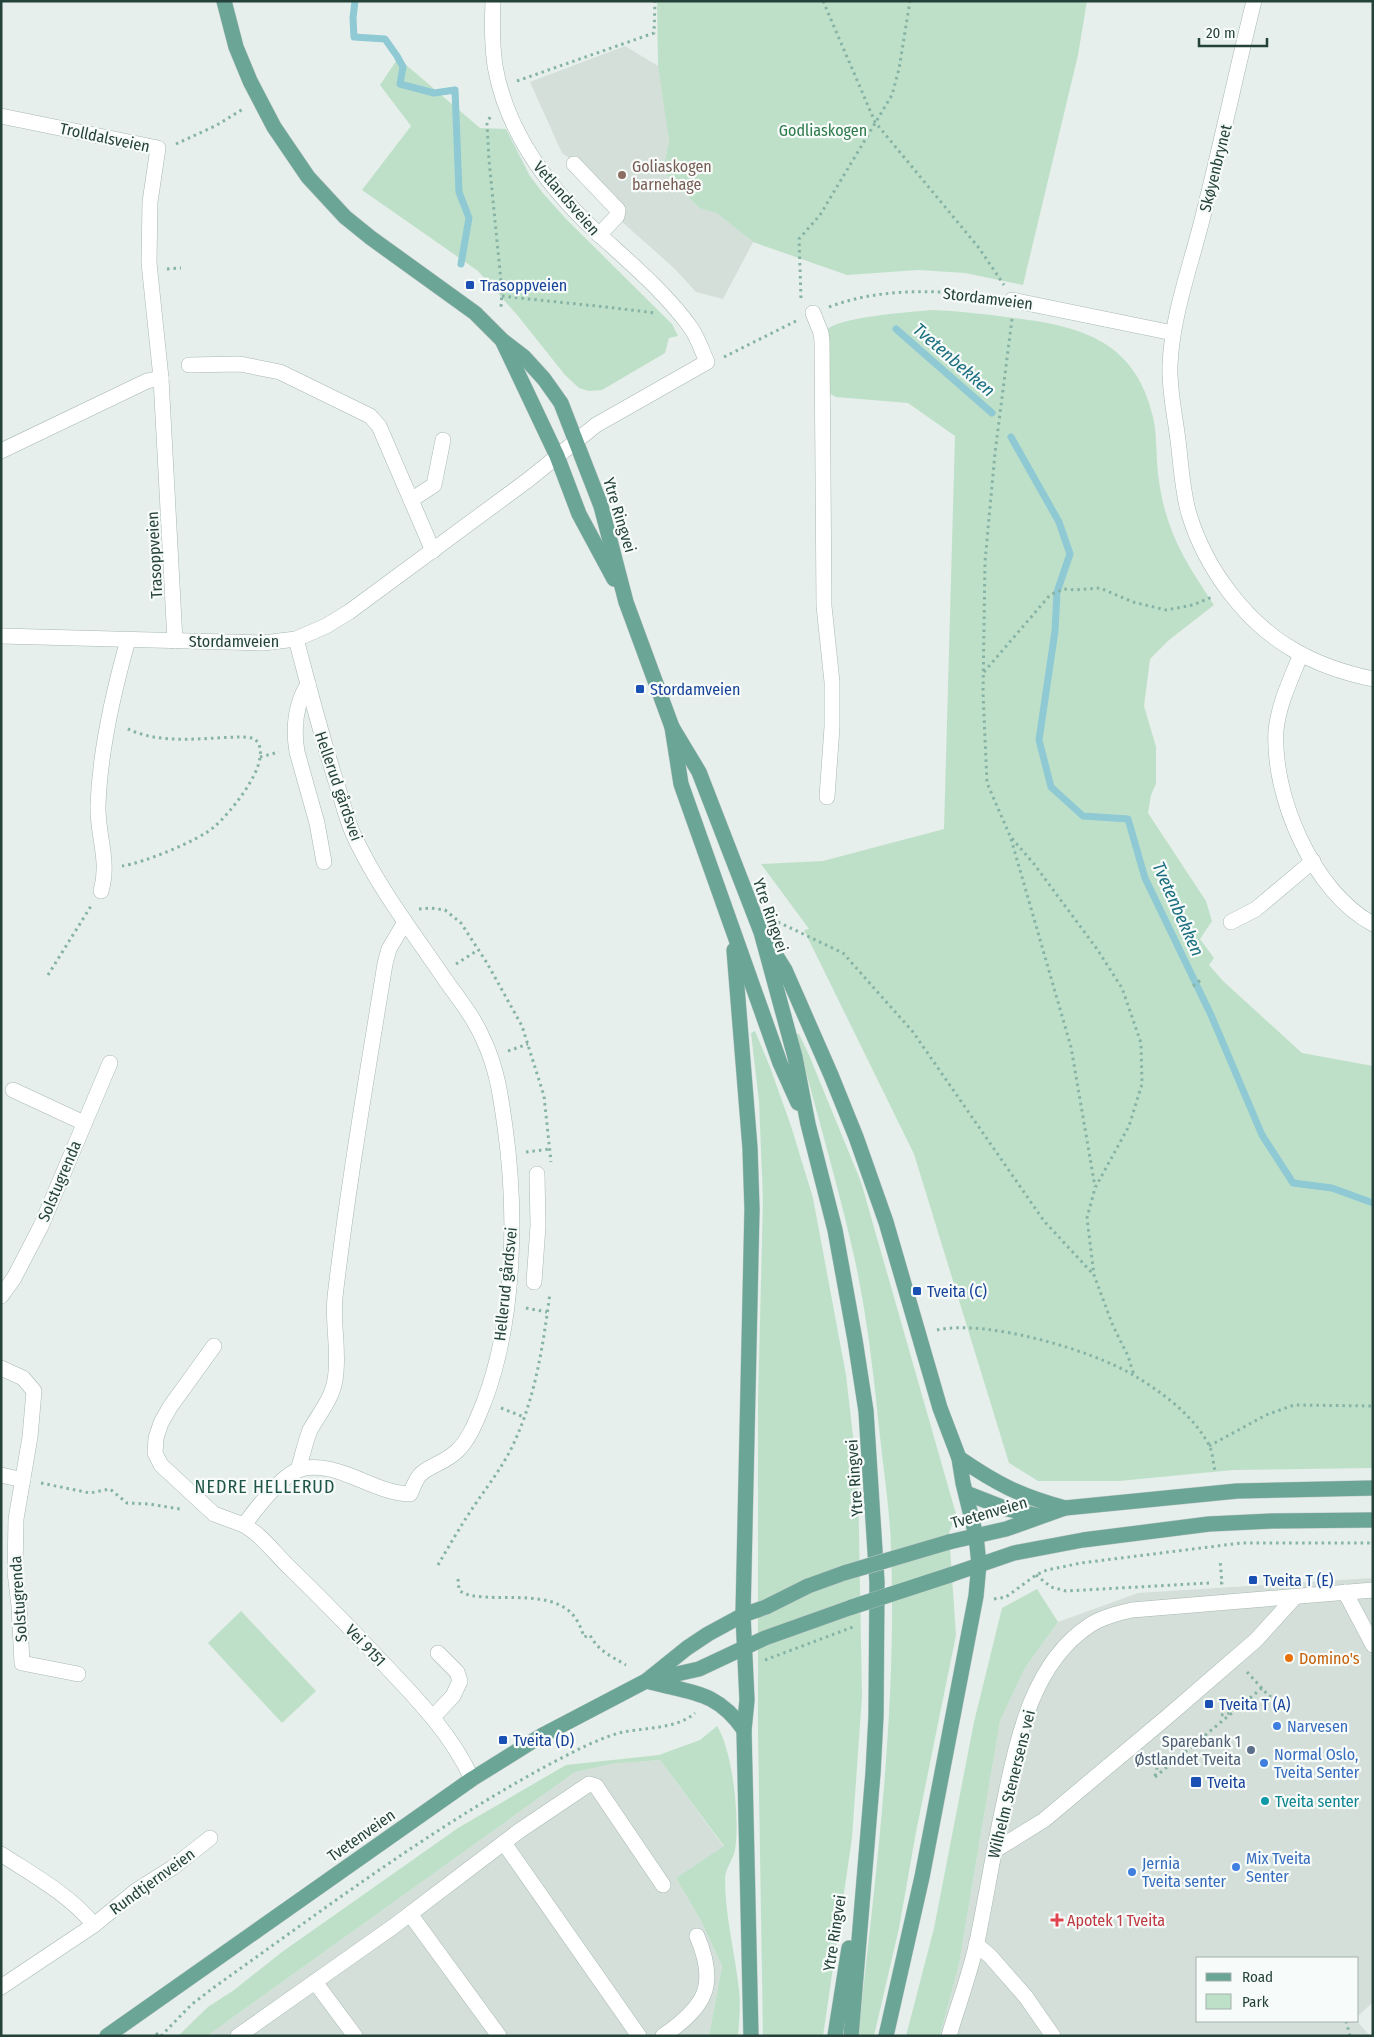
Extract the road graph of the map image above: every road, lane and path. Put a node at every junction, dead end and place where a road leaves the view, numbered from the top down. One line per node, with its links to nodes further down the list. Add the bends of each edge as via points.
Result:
1 (224, 1): 8 (main road, via 236,47)
2 (493, 1): 7 (street, Vetlandsveien, via 495,64)
3 (654, 1): 7 (path, via 654,33)
4 (823, 1): 10 (path)
5 (910, 1): 10 (path, via 892,95)
6 (1254, 1): 20 (street, Skøyenbrynet)
7 (501, 92): 13 (street, Vetlandsveien, via 526,150 561,196); 14 (path, via 487,124)
8 (259, 100): 11 (path, Trolldalsveien, via 196,135); 21 (main road, via 308,178 345,217 461,301)
9 (1, 116): 11 (street, Trolldalsveien)
10 (875, 122): 15 (path, via 820,214 799,240); 16 (path, via 979,248)
11 (158, 148): 24 (street, Trasoppveien, via 150,202 149,263)
12 (574, 164): 13 (street, via 618,210 617,216)
13 (599, 235): 19 (street, Vetlandsveien)
14 (502, 296): 17 (path); 19 (path, via 601,305)
15 (801, 298)
16 (1012, 300): 18 (path, Stordamveien, via 950,292 896,293 854,299); 20 (street, Stordamveien); 38 (path, via 985,562)
17 (501, 307)
18 (814, 313): 22 (path, Stordamveien); 45 (street, via 822,341 824,606 832,682)
19 (682, 317): 22 (street, Vetlandsveien)
20 (1173, 334): 37 (street, via 1172,390 1184,490 1196,532 1216,572 1250,615 1272,635)
21 (502, 340): 26 (main road, via 524,357 561,403); 28 (main road)
22 (707, 362): 26 (street, Stordamveien, via 596,425)
23 (189, 365): 29 (street, via 240,364 263,368 292,378 370,416 376,420)
24 (161, 378): 27 (street, via 147,380); 36 (street, Trasoppveien)
25 (442, 440): 29 (street, via 434,485)
26 (575, 441): 28 (street, Stordamveien); 32 (main road, Ytre Ringvei, via 601,506)
27 (1, 451)
28 (557, 456): 30 (street, Stordamveien); 32 (main road, Ytre Ringvei, via 579,514)
29 (411, 500): 30 (street)
30 (433, 551): 34 (street, Stordamveien, via 349,612)
31 (1213, 597): 38 (path, via 1166,610 1133,602 1100,588 1064,589 1050,595)
32 (626, 602): 42 (main road, Ytre Ringvei)
33 (1, 636): 35 (street, Stordamveien)
34 (296, 639): 36 (street, Stordamveien, via 263,643); 40 (street, Hellerud gårdsvei)
35 (128, 640): 36 (street, Stordamveien); 41 (street)
36 (176, 641)
37 (1301, 654): 39 (street, via 1334,669); 47 (street, via 1279,714 1276,753 1288,810 1296,832)
38 (983, 673): 46 (path, via 987,783)
39 (1373, 679)
40 (308, 684): 48 (street, via 302,693 294,723 295,737 322,841); 52 (street, Hellerud gårdsvei, via 354,837)
41 (110, 720): 44 (path, via 143,735 166,739 253,738 258,742); 49 (street, via 99,781 98,809)
42 (672, 727): 55 (main road, Ytre Ringvei, via 681,784); 56 (main road, Ytre Ringvei, via 698,772)
43 (280, 751): 44 (path)
44 (260, 757): 49 (path, via 253,778 214,827 135,864)
45 (827, 797)
46 (1010, 836): 69 (path, via 1071,1047); 69 (path, via 1097,949 1122,988 1142,1044 1142,1084 1129,1126)
47 (1313, 861): 53 (street, via 1256,909); 54 (street, via 1331,888 1359,916)
48 (324, 862)
49 (106, 866): 50 (street)
50 (101, 891): 59 (path)
51 (777, 921): 74 (path, via 843,953 849,959 913,1032 1044,1221)
52 (405, 922): 58 (street, Hellerud gårdsvei); 86 (street, via 389,949 385,964 351,1177 334,1300 335,1379 310,1432)
53 (1231, 922)
54 (1373, 924)
55 (733, 929): 65 (main road, Ytre Ringvei, via 780,1063); 107 (main road, via 752,1209)
56 (761, 932): 65 (main road, Ytre Ringvei, via 796,1057); 85 (main road, via 785,970 856,1137 886,1222 940,1408)
57 (478, 950): 58 (path)
58 (441, 974): 67 (street, Hellerud gårdsvei, via 484,1041 500,1092)
59 (48, 975)
60 (1202, 979): 61 (path)
61 (1193, 986)
62 (110, 1063): 64 (street, Solstugrenda)
63 (13, 1090): 64 (street)
64 (84, 1123): 76 (street, Solstugrenda, via 41,1226)
65 (808, 1124): 124 (main road, Ytre Ringvei, via 844,1275 866,1411 878,1582 878,1648)
66 (550, 1149): 67 (path)
67 (508, 1153): 71 (street, Hellerud gårdsvei)
68 (536, 1174): 70 (street)
69 (1095, 1188): 74 (path, via 1087,1218)
70 (537, 1195): 71 (street); 73 (street)
71 (512, 1197): 72 (street, Hellerud gårdsvei)
72 (512, 1256): 73 (street); 81 (street, Hellerud gårdsvei, via 502,1333)
73 (536, 1258): 75 (street)
74 (1094, 1275): 80 (path)
75 (534, 1282)
76 (1, 1296)
77 (932, 1331): 80 (path, via 956,1328 1021,1336 1077,1352)
78 (214, 1346): 96 (street, via 166,1415 156,1438 155,1452 161,1466 214,1514)
79 (1, 1368): 89 (street, Solstugrenda, via 23,1378 34,1391)
80 (1134, 1375): 84 (path, via 1183,1413)
81 (484, 1402): 83 (path); 86 (street, Hellerud gårdsvei, via 459,1450 420,1474 410,1494 384,1491 331,1470)
82 (1373, 1406): 84 (path, via 1294,1406 1266,1415)
83 (524, 1417)
84 (1209, 1446): 87 (path)
85 (959, 1458): 91 (main road); 92 (main road, via 1006,1488)
86 (298, 1470): 96 (street, via 258,1505)
87 (1214, 1471)
88 (1, 1475): 89 (street)
89 (23, 1480): 93 (path, via 90,1493 110,1489 127,1503); 113 (street, Solstugrenda, via 16,1519 14,1572 22,1663)
90 (1373, 1488): 92 (main road, Tvetenveien, via 1238,1491)
91 (966, 1493): 94 (main road, via 1000,1507); 97 (main road)
92 (1065, 1508): 94 (main road, Tvetenveien)
93 (182, 1509)
94 (1040, 1516): 97 (main road, Tvetenveien)
95 (1373, 1520): 100 (main road, Tvetenveien, via 1209,1524 1044,1546)
96 (244, 1525): 120 (street, Vei 9151, via 268,1544 336,1612)
97 (976, 1536): 100 (main road); 107 (main road, Tvetenveien, bridge, via 844,1573)
98 (1373, 1543): 101 (path, via 1218,1546 1080,1563)
99 (1220, 1560): 101 (path, via 1222,1583 1066,1591 1051,1587)
100 (979, 1564): 109 (main road, Tvetenveien, bridge, via 765,1638); 147 (main road, via 976,1596 926,1857)
101 (1036, 1575): 106 (path, via 1006,1597)
102 (458, 1579): 111 (path, via 458,1590 470,1595 543,1599 556,1603 576,1618 584,1637 590,1635 602,1651)
103 (1373, 1590): 104 (street, Wilhelm Stenersens vei)
104 (1345, 1592): 105 (street, Wilhelm Stenersens vei); 108 (street)
105 (1295, 1597): 127 (street, via 1256,1640 1167,1717 1044,1820); 127 (street, Wilhelm Stenersens vei, via 1132,1610 1090,1625 1056,1658 1031,1702 1012,1768)
106 (992, 1599)
107 (743, 1615): 109 (main road); 114 (main road, Tvetenveien, via 687,1648)
108 (1373, 1645)
109 (744, 1649): 114 (main road, Tvetenveien, via 699,1669); 121 (main road, via 747,1700)
110 (438, 1653): 120 (street, via 457,1672 460,1681 453,1696)
111 (626, 1665)
112 (1246, 1672): 115 (path)
113 (78, 1674)
114 (646, 1681): 121 (main road, via 717,1701); 123 (main road, Tvetenveien, via 541,1736)
115 (1262, 1688): 116 (path); 118 (path)
116 (1279, 1699)
117 (702, 1707): 137 (path, via 690,1718 677,1723 633,1730 593,1743 451,1821 213,1988)
118 (1231, 1713): 119 (path); 122 (path, via 1155,1776)
119 (1221, 1715)
120 (433, 1717): 123 (street, Vei 9151, via 465,1762)
121 (744, 1730): 144 (main road)
122 (1157, 1768)
123 (472, 1779): 138 (main road, Tvetenveien)
124 (868, 1836): 145 (main road, Ytre Ringvei); 146 (main road, Ytre Ringvei)
125 (210, 1838): 131 (street, Rundtjernveien)
126 (504, 1843): 129 (street, via 592,1784); 130 (street); 142 (street)
127 (994, 1851): 133 (street, Wilhelm Stenersens vei)
128 (1, 1854): 131 (street, Rundtjernveien, via 48,1885)
129 (663, 1885)
130 (410, 1914): 134 (street); 141 (street)
131 (94, 1925): 135 (street, Rundtjernveien)
132 (697, 1936): 143 (street, via 704,1954 708,1984 693,2010)
133 (976, 1944): 148 (street, Wilhelm Stenersens vei); 149 (street, via 1026,1997)
134 (315, 1982): 139 (street); 140 (street)
135 (1, 1987)
136 (1346, 2022): 150 (path)
137 (159, 2035)
138 (107, 2036)
139 (238, 2036)
140 (356, 2036)
141 (498, 2036)
142 (639, 2036)
143 (663, 2036)
144 (751, 2036)
145 (835, 2036)
146 (851, 2036)
147 (886, 2036)
148 (948, 2036)
149 (1053, 2036)
150 (1350, 2036)

